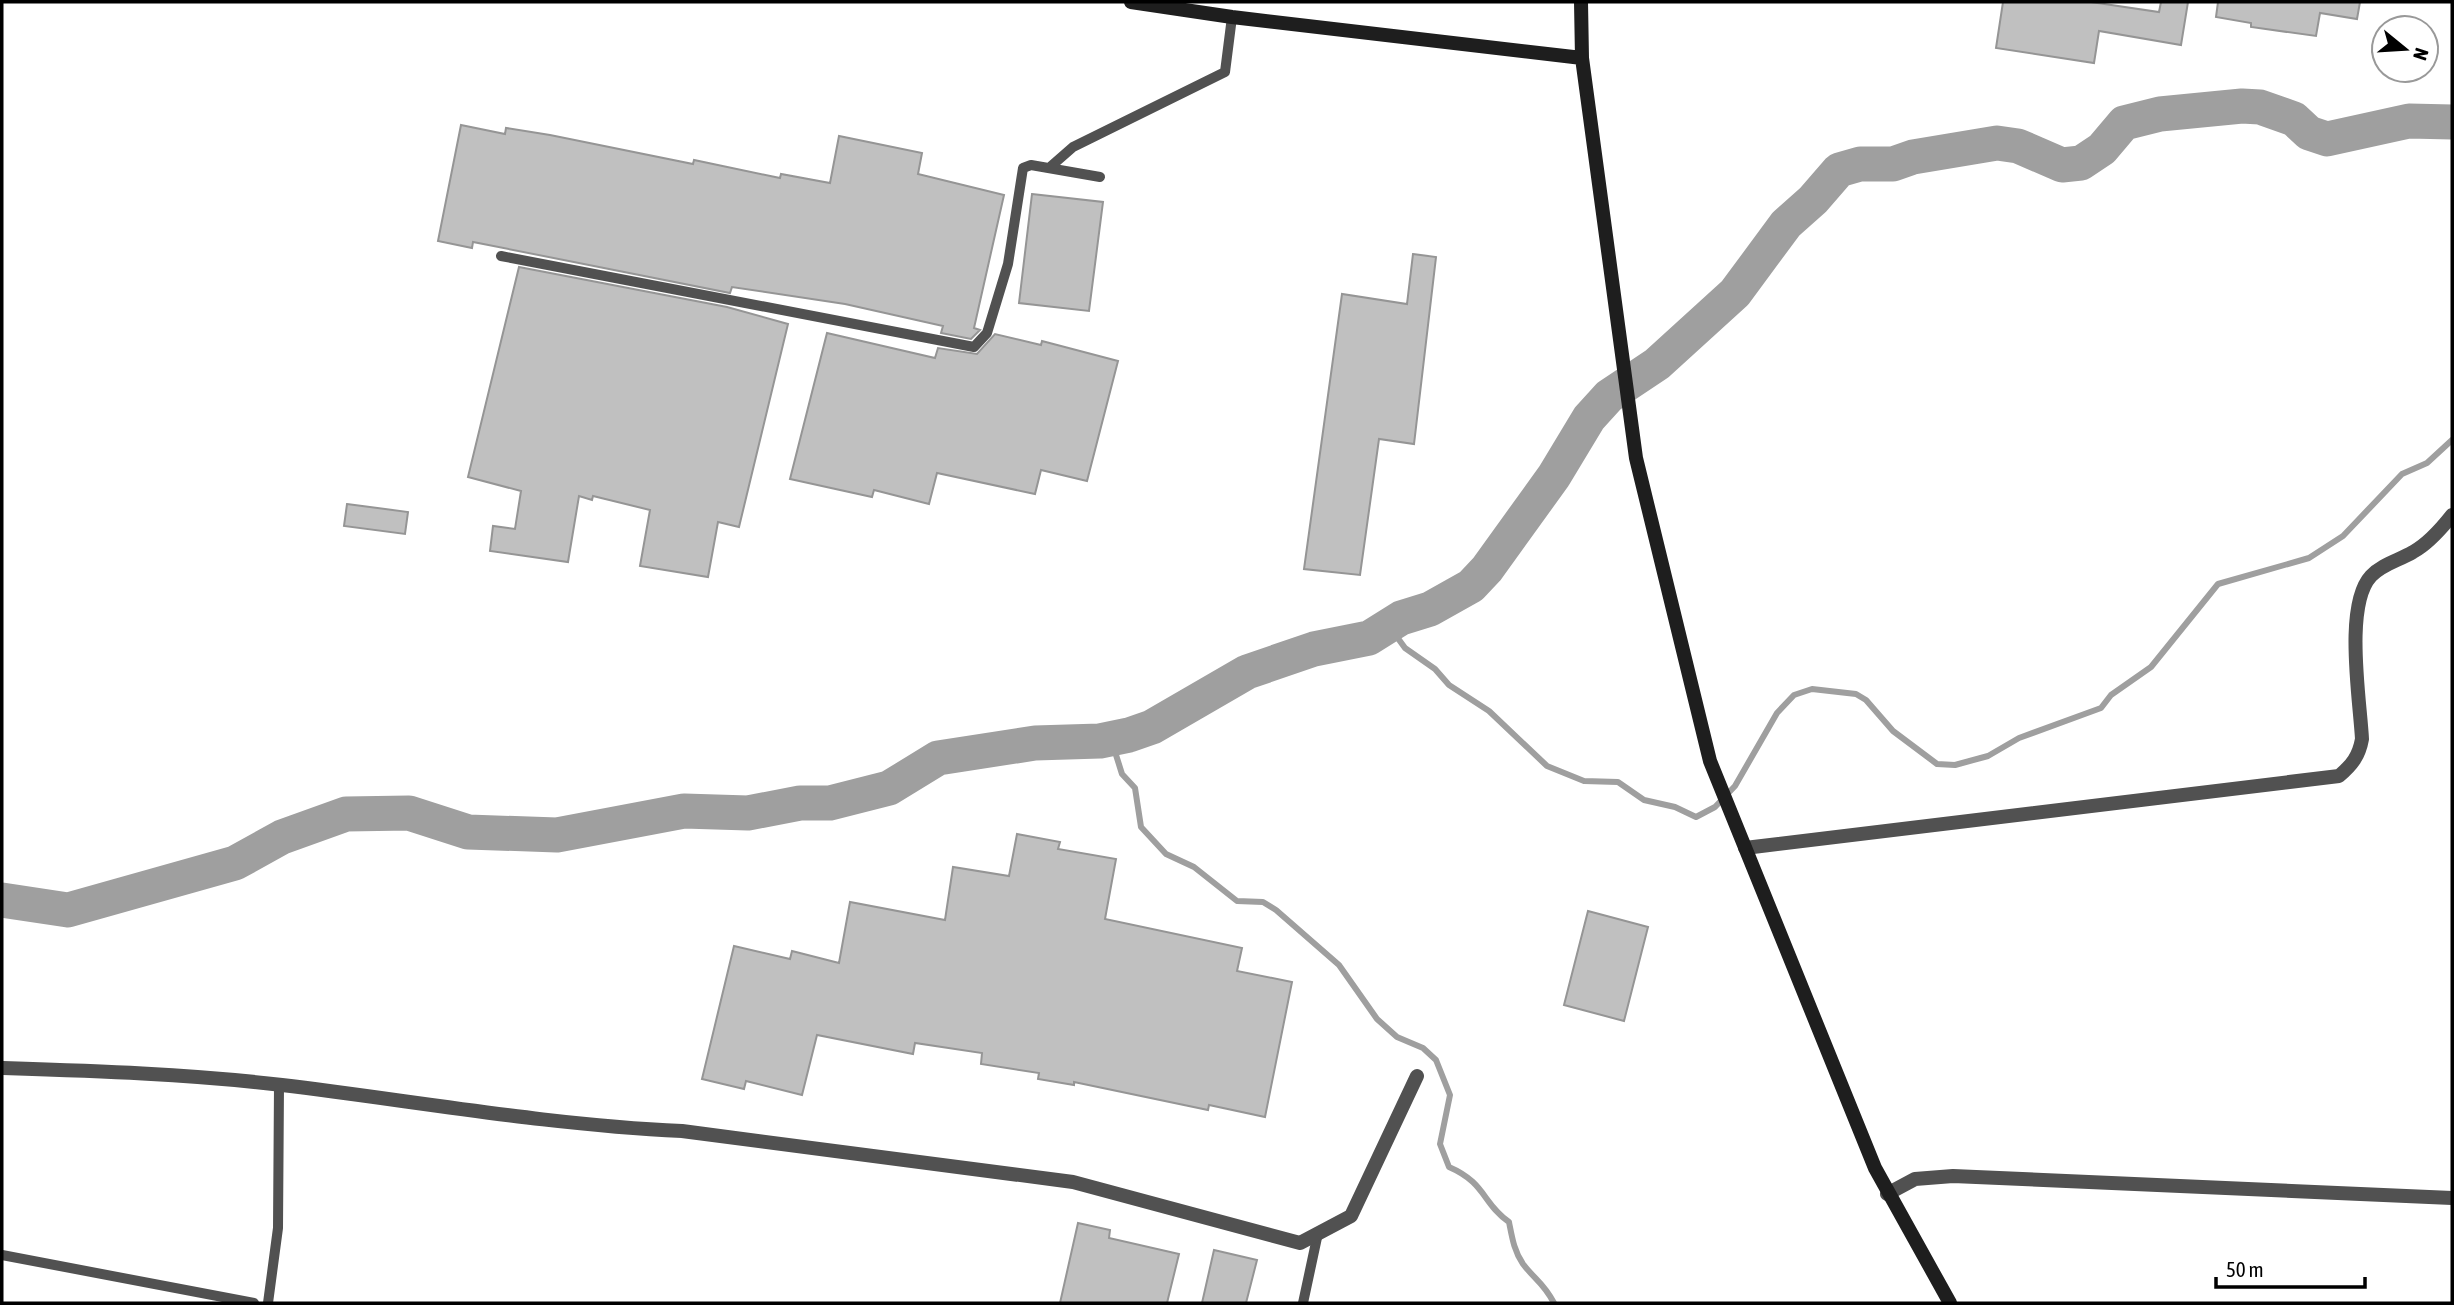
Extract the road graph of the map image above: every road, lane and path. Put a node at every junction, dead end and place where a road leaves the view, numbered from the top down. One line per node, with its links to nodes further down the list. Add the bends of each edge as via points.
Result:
1 (1130, 2): 3 (street)
2 (1581, 2): 4 (street)
3 (1232, 17): 4 (street); 5 (lane, via 1225,72 1073,147)
4 (1582, 58): 9 (street, via 1642,484 1717,782)
5 (1049, 168): 6 (lane); 7 (lane, via 1031,165 1023,168 1019,177 1008,264 987,333 974,347)
6 (1100, 177)
7 (501, 256)
8 (2452, 515): 9 (street, via 2434,537 2371,576 2363,589 2356,612 2362,739 2359,752 2339,776)
9 (1745, 848): 13 (street)
10 (2, 1068): 12 (street, via 145,1072)
11 (1417, 1076): 15 (street, via 1351,1216)
12 (279, 1085): 15 (street, via 1073,1182 1300,1242); 18 (lane, via 278,1228)
13 (1887, 1194): 14 (street, via 1915,1179 1953,1176); 20 (street)
14 (2452, 1198)
15 (1318, 1233): 19 (lane)
16 (2, 1255): 17 (lane)
17 (254, 1303)
18 (268, 1303)
19 (1303, 1303)
20 (1950, 1303)

